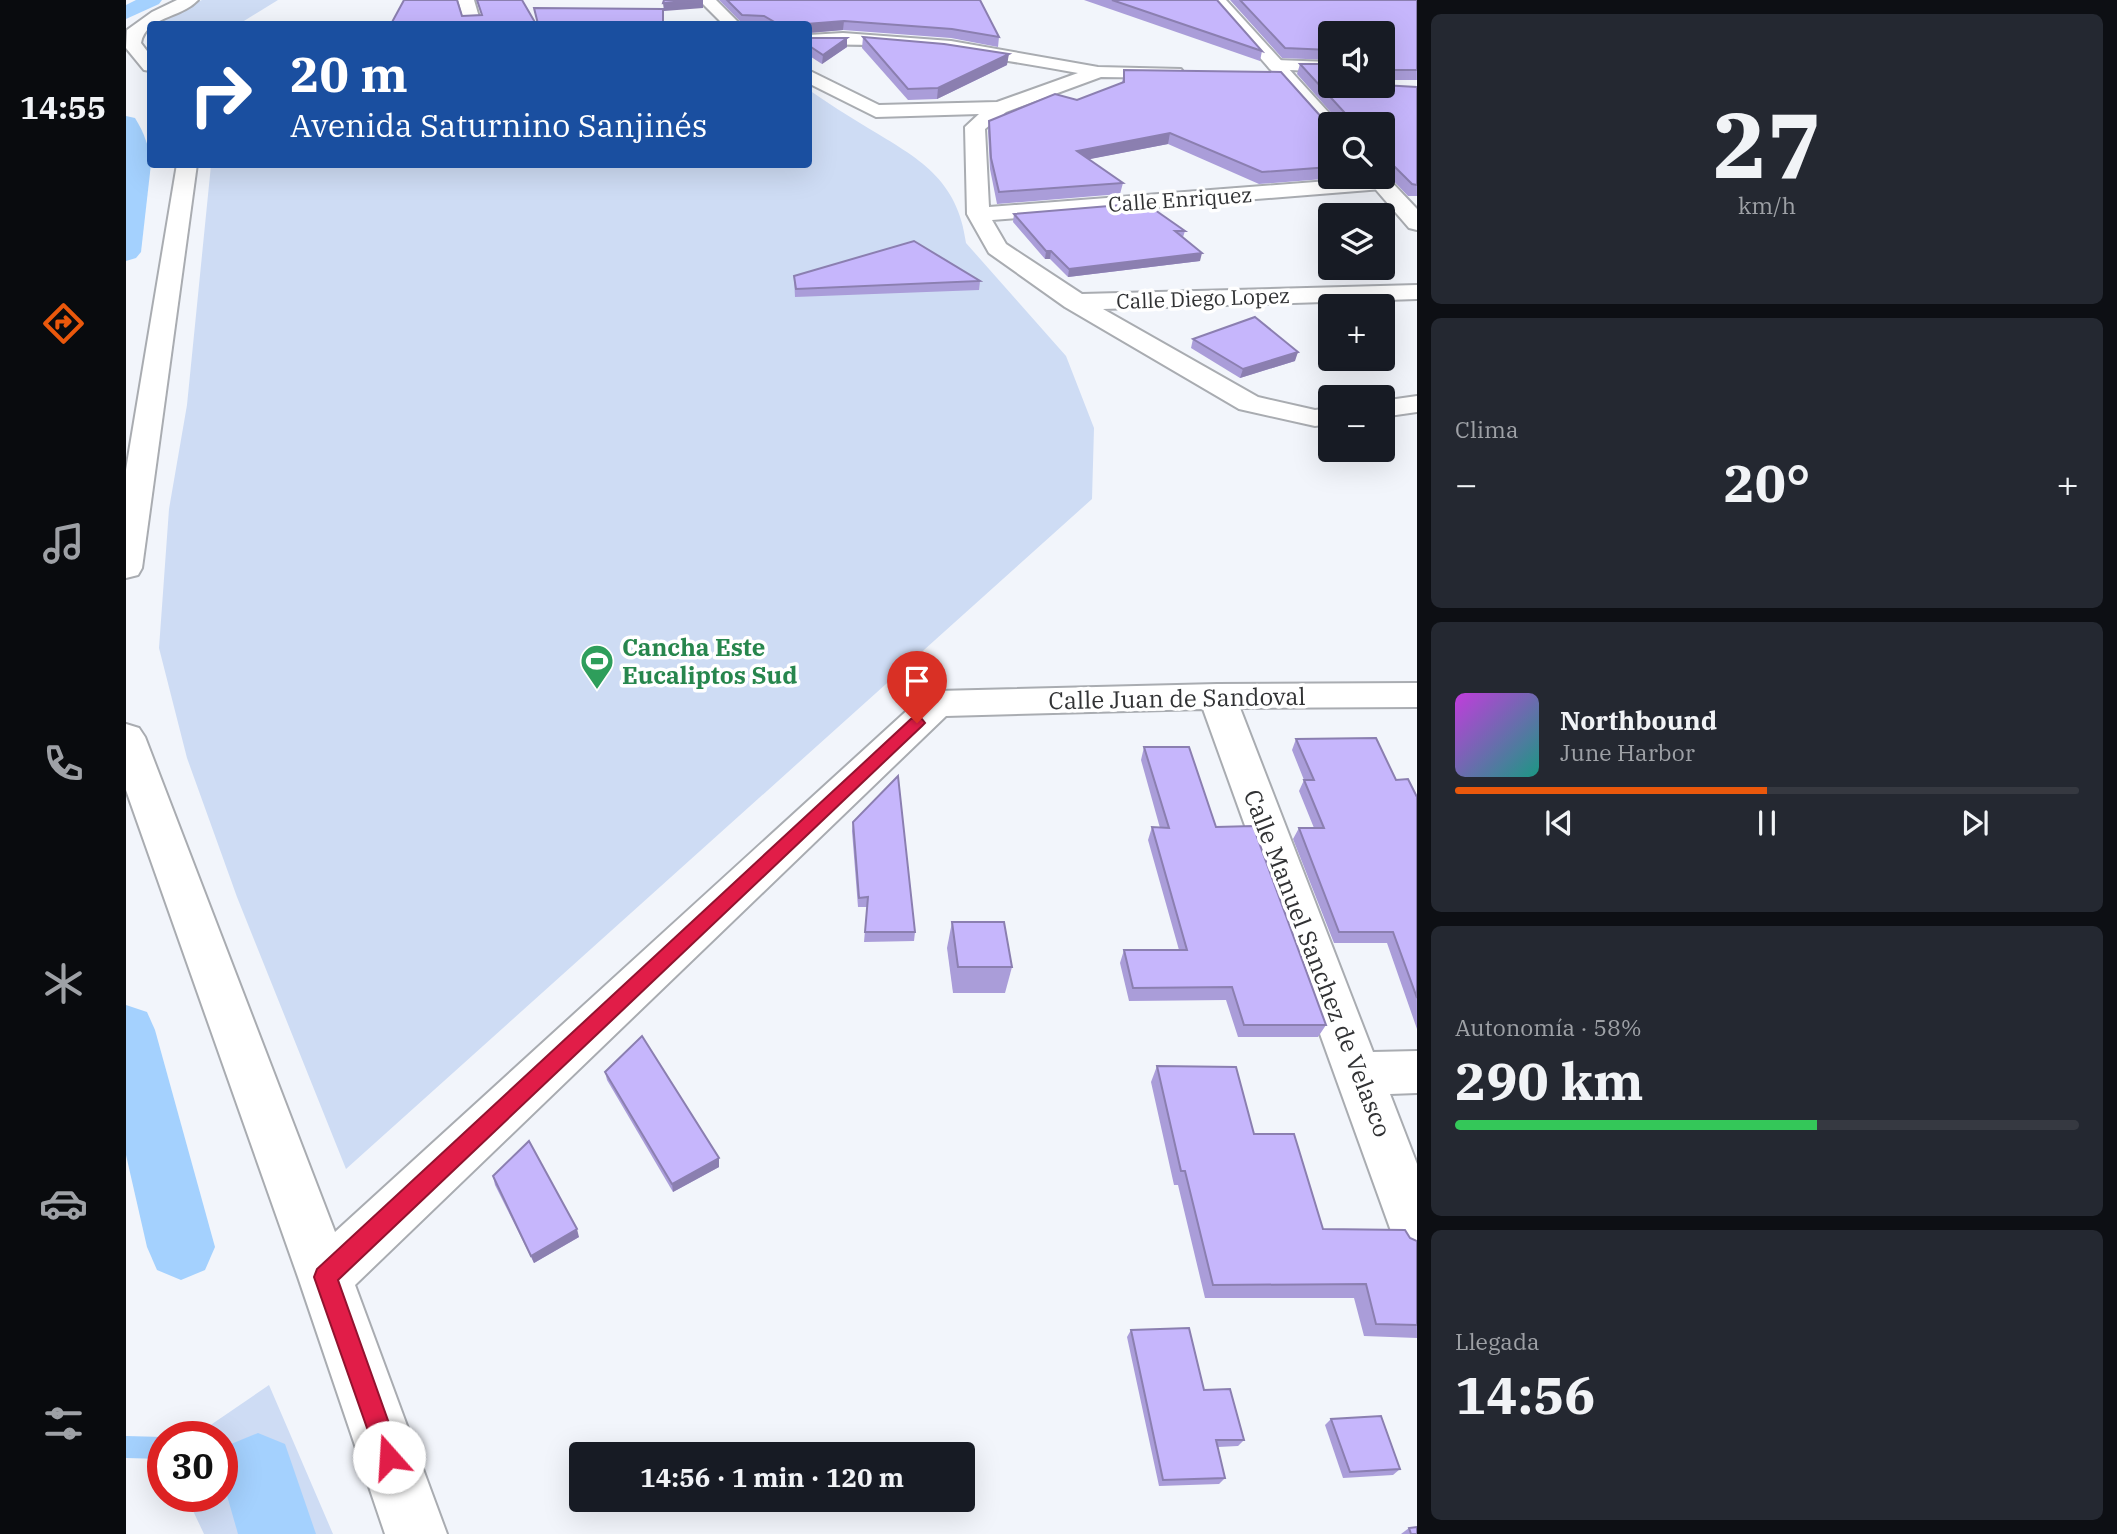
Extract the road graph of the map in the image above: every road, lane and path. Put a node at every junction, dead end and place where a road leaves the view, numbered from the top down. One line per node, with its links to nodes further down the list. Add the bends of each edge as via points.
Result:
1 (190, 0): 5 (street)
2 (466, 0): 6 (street)
3 (707, 0): 7 (street)
4 (1217, 0): 14 (street)
5 (149, 21)
6 (472, 21)
7 (729, 21)
8 (147, 22): 11 (street, via 135,30 132,44)
9 (812, 40): 12 (street, via 887,39)
10 (1318, 69): 14 (street)
11 (146, 71)
12 (1099, 72): 13 (street); 18 (street)
13 (1193, 73)
14 (1285, 74): 15 (street); 17 (street); 19 (street)
15 (1259, 75)
16 (812, 77): 18 (street, via 876,111)
17 (1318, 82)
18 (999, 108): 23 (street, via 975,127)
19 (1319, 112)
20 (186, 168): 30 (street)
21 (1318, 185): 23 (street, Calle Enriquez)
22 (1387, 189): 24 (street)
23 (978, 214): 26 (street, via 997,248)
24 (1417, 223)
25 (1417, 292): 26 (street, Calle Diego Lopez)
26 (1074, 302): 29 (street, via 1250,403)
27 (1417, 404): 28 (street)
28 (1395, 407)
29 (1318, 416)
30 (126, 568)
31 (1417, 695): 32 (street, Calle Juan de Sandoval)
32 (1217, 696): 35 (street, Calle Manuel Sanchez de Velasco); 37 (street, Calle Juan de Sandoval, via 937,704)
33 (126, 737): 37 (street)
34 (1417, 1072): 35 (street)
35 (1360, 1073): 36 (street, Calle Manuel Sanchez de Velasco)
36 (1417, 1231)
37 (325, 1277): 38 (street)
38 (416, 1534)

